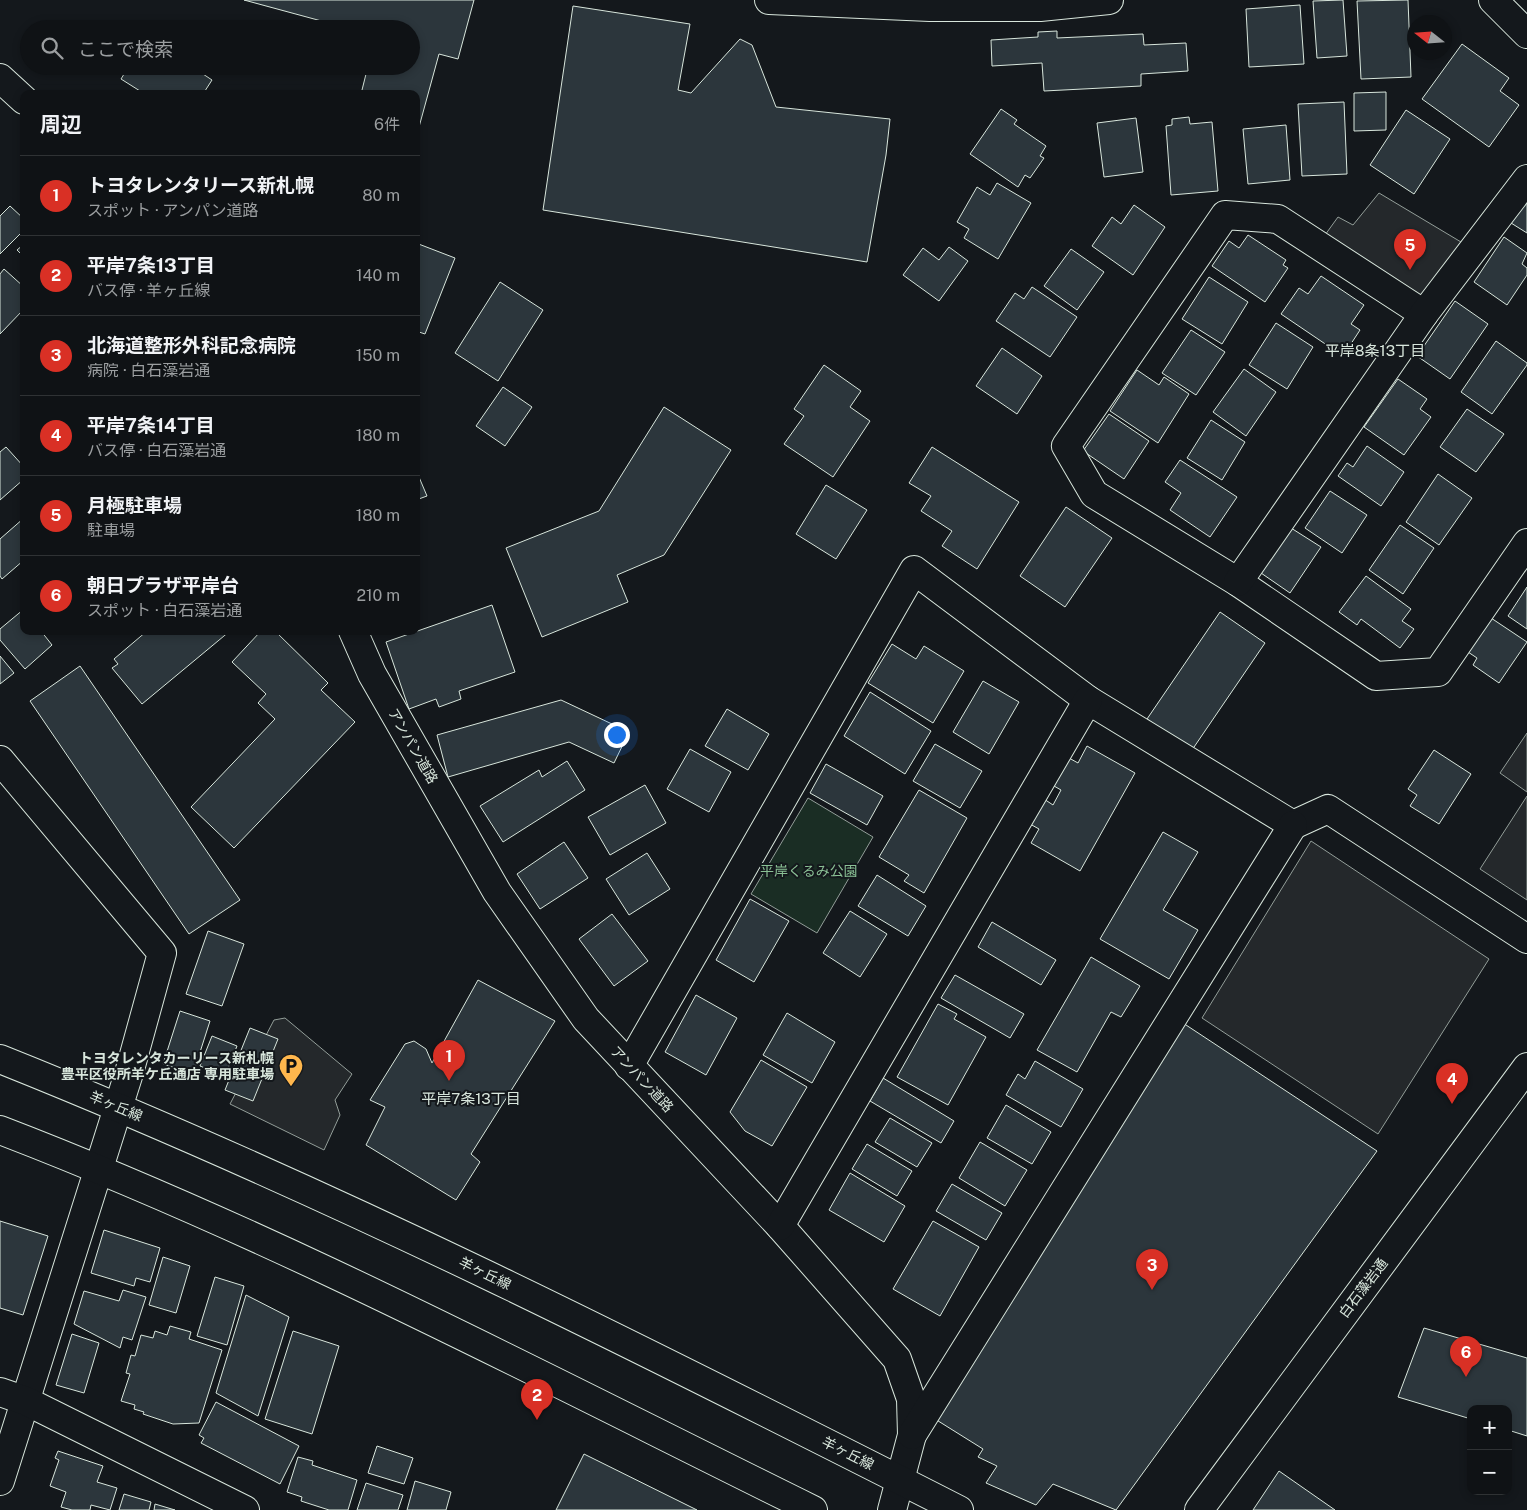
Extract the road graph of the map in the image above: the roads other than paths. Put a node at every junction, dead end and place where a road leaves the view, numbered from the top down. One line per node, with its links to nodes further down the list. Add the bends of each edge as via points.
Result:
1 (769, 0): 2 (street, via 985,7)
2 (1109, 0)
3 (1493, 0): 4 (street)
4 (1527, 34)
5 (0, 78): 6 (street)
6 (20, 96)
7 (1527, 179): 8 (street)
8 (1424, 314): 10 (street); 10 (street, via 1278,218 1225,215 1066,446 1094,494)
9 (1527, 543): 10 (street, via 1438,672 1376,676)
10 (1238, 582)
11 (355, 635): 17 (street, アンパン道路, via 372,674 497,892 586,1019)
12 (1088, 700): 14 (street); 17 (street, via 914,570); 22 (street)
13 (0, 760): 19 (street, via 162,953)
14 (1293, 825): 15 (street, via 1328,809); 25 (street)
15 (1527, 939)
16 (0, 1058): 19 (street, 羊ヶ丘線)
17 (629, 1066): 22 (street, アンパン道路)
18 (1527, 1067): 32 (street, 白石藻岩通)
19 (118, 1106): 21 (street); 26 (street, 羊ヶ丘線, via 453,1258)
20 (0, 1130): 21 (street)
21 (99, 1168): 24 (street); 29 (street, via 335,1275)
22 (780, 1226): 25 (street, アンパン道路, via 897,1359 911,1399)
23 (0, 1392): 24 (street)
24 (26, 1401): 27 (street); 28 (street)
25 (912, 1435): 26 (street, アンパン道路)
26 (899, 1479): 30 (street, アンパン道路); 31 (street, 羊ヶ丘線)
27 (0, 1481)
28 (245, 1510)
29 (813, 1510)
30 (892, 1510)
31 (959, 1510)
32 (1199, 1510)

